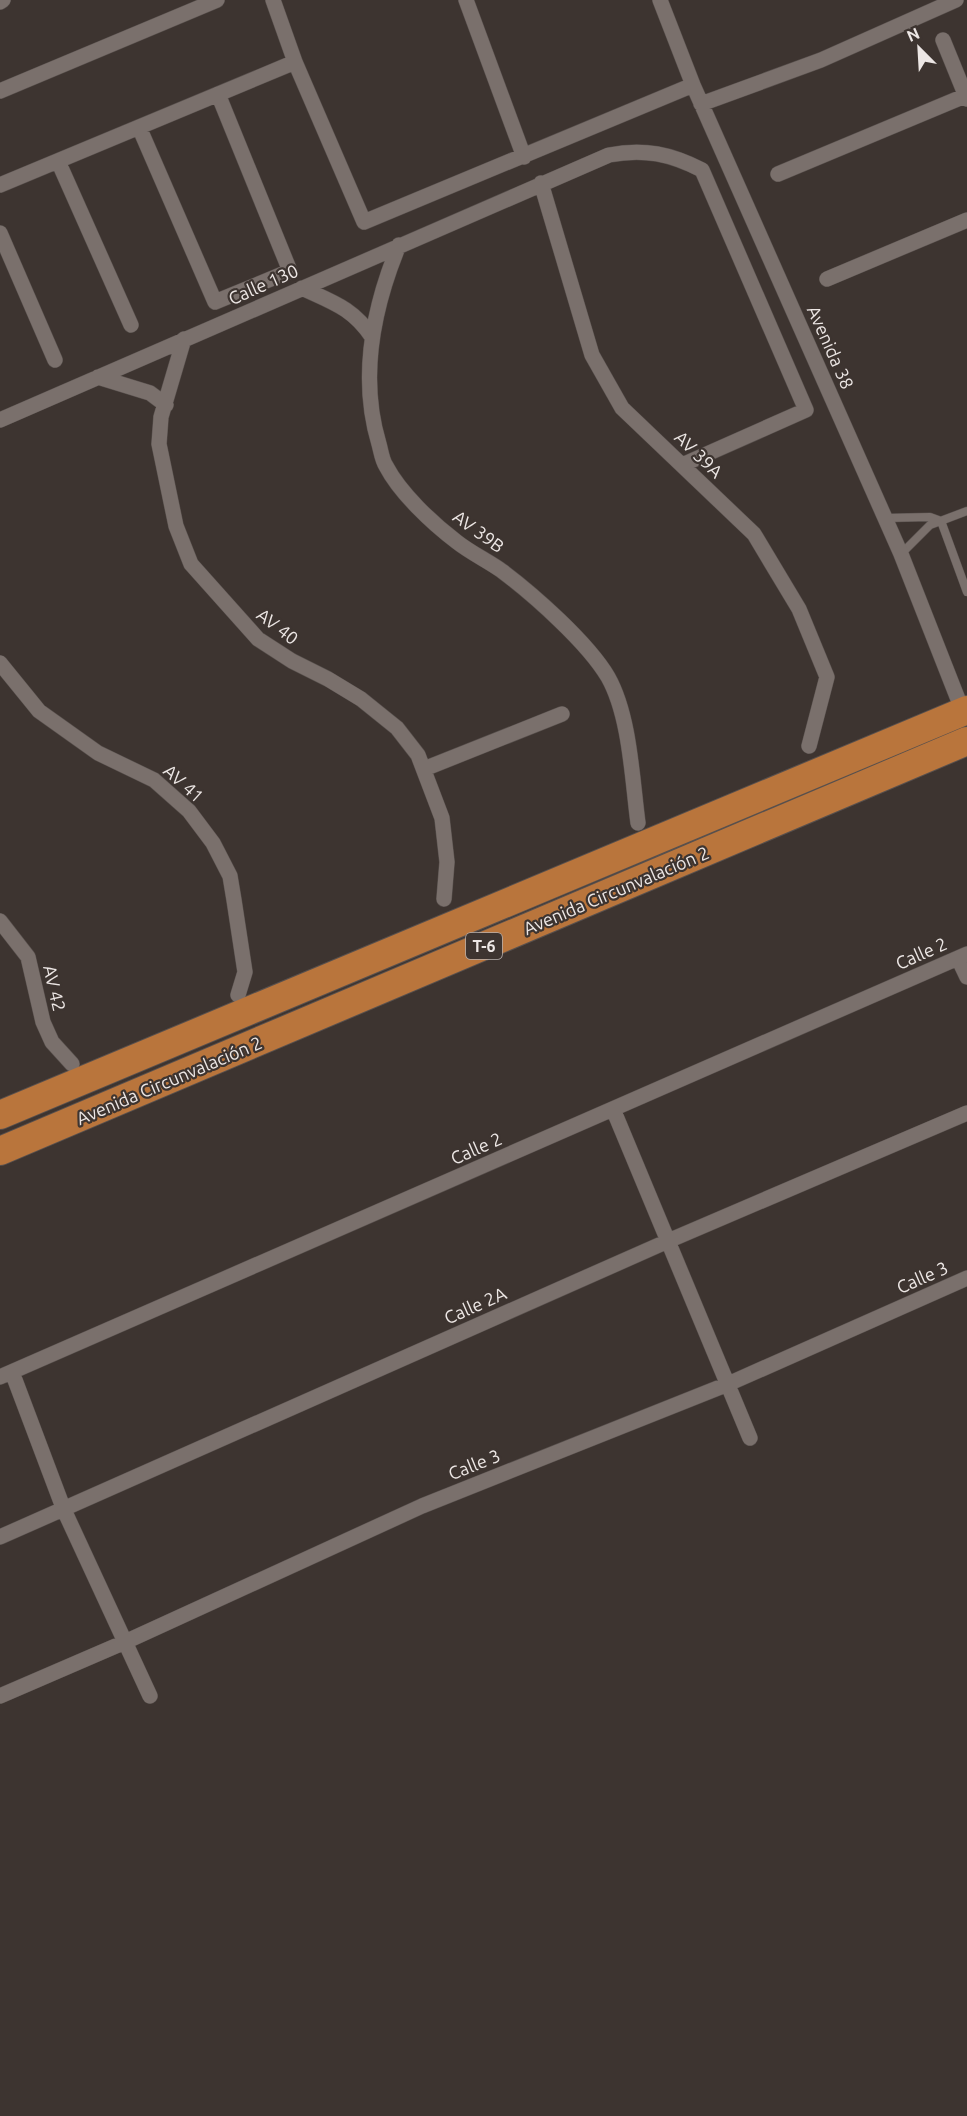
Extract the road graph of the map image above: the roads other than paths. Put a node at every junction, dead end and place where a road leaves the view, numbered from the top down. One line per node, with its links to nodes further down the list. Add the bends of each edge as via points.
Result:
1 (217, 0): 9 (street)
2 (273, 0): 7 (street)
3 (466, 0): 14 (street)
4 (660, 0): 8 (street, Avenida 38)
5 (956, 0): 12 (street, via 821,60)
6 (943, 40): 11 (street)
7 (295, 62): 10 (street); 14 (street, via 364,222)
8 (693, 85): 12 (street, Avenida 38); 14 (street)
9 (0, 92)
10 (218, 94): 13 (street); 13 (street, via 290,271 215,302)
11 (967, 97): 16 (street)
12 (701, 104): 33 (street, Avenida 38)
13 (139, 127): 15 (street)
14 (524, 158)
15 (58, 161): 18 (street); 24 (street)
16 (778, 174)
17 (541, 183): 21 (street, Calle 130); 31 (street, AV 39A, via 592,355 622,408); 31 (street, Calle 130, via 609,155 629,151 653,151 702,170 806,410)
18 (0, 185)
19 (967, 220): 22 (street)
20 (0, 233): 27 (street)
21 (399, 245): 23 (street, Calle 130); 25 (street, AV 39B, via 388,271)
22 (827, 279)
23 (302, 288): 25 (street, via 345,307 360,319); 26 (street, Calle 130)
24 (131, 325)
25 (372, 337): 42 (street, AV 39B, via 372,414 385,466 422,513 541,602 608,677 622,716)
26 (184, 339): 28 (street, Calle 130); 29 (street, AV 40)
27 (55, 360)
28 (98, 377): 29 (street, via 150,393); 30 (street, Calle 130)
29 (166, 405): 41 (street, AV 40, via 160,417 159,444 176,526 191,564 258,639 361,699 397,728)
30 (0, 420)
31 (682, 465): 40 (street, AV 39A, via 754,534 799,609 827,678)
32 (967, 511): 34 (lane)
33 (885, 518): 34 (lane, via 930,517); 35 (street, Avenida 38)
34 (941, 521): 35 (lane, via 930,525); 36 (lane)
35 (901, 554): 39 (street, Avenida 38)
36 (967, 592)
37 (0, 663): 47 (street, AV 41, via 39,711 98,753 154,780 201,827 230,876 245,972)
38 (562, 714): 41 (street)
39 (967, 723): 51 (highway, Avenida Circunvalación 2 / T-6); 52 (highway, Avenida Circunvalación 2 / T-6)
40 (809, 746)
41 (424, 769): 43 (street, AV 40, via 442,818 447,862)
42 (638, 823)
43 (444, 899)
44 (0, 921): 48 (street, AV 42, via 28,957 51,1042)
45 (963, 956): 46 (street); 49 (street, Calle 2)
46 (967, 977)
47 (238, 995)
48 (72, 1064)
49 (614, 1109): 53 (street); 55 (street, Calle 2)
50 (967, 1113): 53 (street, Calle 2A)
51 (0, 1115)
52 (0, 1151)
53 (668, 1241): 56 (street); 58 (street, Calle 2A)
54 (967, 1278): 56 (street, Calle 3)
55 (6, 1374): 58 (street)
56 (728, 1384): 57 (street); 60 (street, Calle 3, via 422,1506)
57 (750, 1438)
58 (64, 1510): 59 (street, Calle 2A); 60 (street)
59 (0, 1537)
60 (125, 1642): 61 (street, Calle 3); 62 (street)
61 (0, 1696)
62 (150, 1696)

